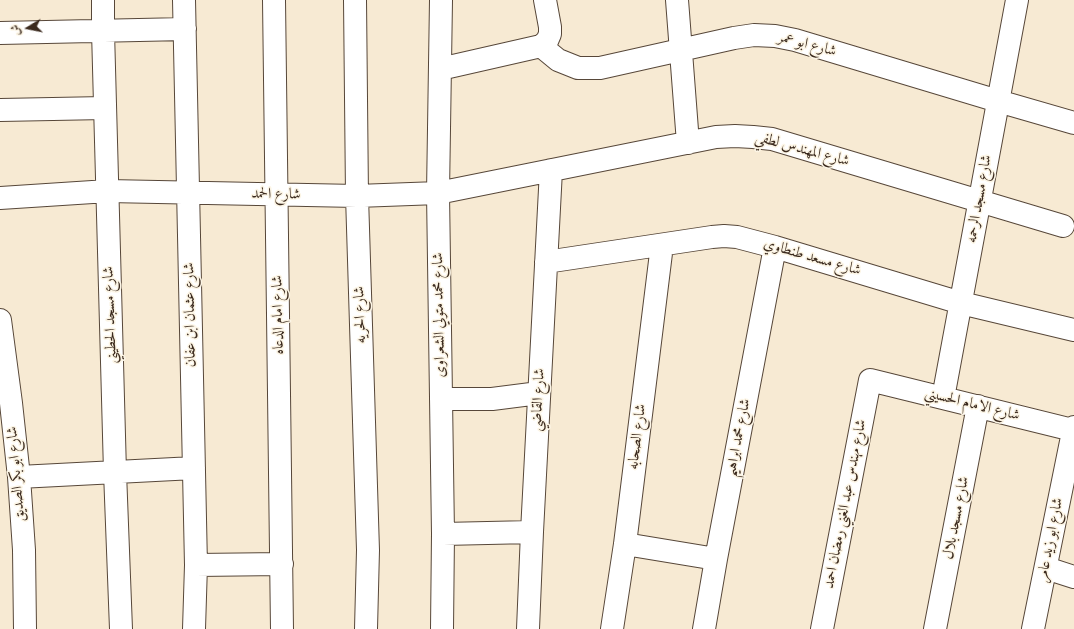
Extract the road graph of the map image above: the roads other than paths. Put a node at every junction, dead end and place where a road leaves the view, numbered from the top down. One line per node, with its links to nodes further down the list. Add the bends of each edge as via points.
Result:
1 (103, 0): 10 (street, شارع مسجد الحطيني)
2 (184, 0): 9 (street, شارع عثمان ابن عفان)
3 (274, 0): 24 (street, شارع امام الدعاه)
4 (355, 0): 25 (street, شارع الحريه)
5 (441, 0): 14 (street, شارع محمد متولي الشعراوى)
6 (545, 0): 12 (street, via 550,34)
7 (677, 0): 13 (street)
8 (1017, 0): 15 (street, شارع مسجد الرحمه)
9 (185, 29): 10 (street); 22 (street, شارع عثمان ابن عفان)
10 (103, 31): 11 (street); 16 (street, شارع مسجد الحطيني)
11 (0, 33)
12 (541, 46): 13 (street, شارع ابو عمر, via 558,60 578,68 600,68); 14 (street)
13 (681, 50): 15 (street, شارع ابو عمر, via 754,35 775,36); 19 (street)
14 (440, 70): 23 (street, شارع محمد متولي الشعراوى)
15 (998, 101): 18 (street, شارع ابو عمر); 27 (street, شارع مسجد الرحمه)
16 (105, 108): 17 (street); 21 (street, شارع مسجد الحطيني)
17 (0, 110)
18 (1074, 123)
19 (688, 143): 20 (street, شارع المهندس لطفي); 27 (street, شارع المهندس لطفي, via 735,136 772,140)
20 (551, 170): 23 (street, شارع الحمد); 31 (street, شارع القاضي)
21 (108, 191): 22 (street, شارع الحمد); 26 (street, شارع الحمد); 42 (street, شارع مسجد الحطيني)
22 (188, 193): 24 (street, شارع الحمد); 41 (street, شارع عثمان ابن عفان)
23 (438, 193): 25 (street, شارع الحمد); 38 (street, شارع محمد متولي الشعراوى)
24 (277, 194): 25 (street, شارع الحمد); 48 (street, شارع امام الدعاه)
25 (357, 196): 56 (street, شارع الحريه, via 368,550)
26 (0, 198)
27 (980, 201): 28 (street, شارع المهندس لطفي); 32 (street, شارع مسجد الرحمه)
28 (1063, 226)
29 (662, 245): 30 (street, شارع مسعد طنطاوي, via 724,236); 31 (street, شارع مسعد طنطاوي); 46 (street, شارع الصحابه)
30 (776, 247): 32 (street, شارع مسعد طنطاوي); 47 (street, شارع محمد ابراهيم)
31 (546, 262): 36 (street, شارع القاضي)
32 (961, 303): 34 (street, شارع مسعد طنطاوي); 37 (street, شارع مسجد الرحمه)
33 (0, 320): 43 (street, شارع ابو بكر الصديق)
34 (1074, 330)
35 (870, 380): 37 (street, شارع الامام الحسيني); 61 (street, شارع مهندس عبد الغني رمضان احمد)
36 (539, 393): 38 (street, via 492,399); 44 (street, شارع القاضي)
37 (943, 398): 39 (street, شارع الامام الحسيني)
38 (441, 399): 45 (street, شارع محمد متولي الشعراوى)
39 (978, 406): 40 (street, شارع الامام الحسيني); 62 (street, شارع مسجد بلال)
40 (1074, 429): 50 (street, شارع ابو زيد عامر)
41 (194, 468): 42 (street); 49 (street, شارع عثمان ابن عفان)
42 (115, 472): 43 (street); 53 (street, شارع مسجد الحطيني)
43 (19, 477): 52 (street, شارع ابو بكر الصديق, via 24,550)
44 (532, 532): 45 (street); 58 (street, شارع القاضي)
45 (442, 534): 57 (street, شارع محمد متولي الشعراوى)
46 (625, 544): 47 (street); 59 (street, شارع الصحابه)
47 (716, 559): 60 (street, شارع محمد ابراهيم)
48 (282, 564): 49 (street); 55 (street, شارع امام الدعاه)
49 (196, 565): 54 (street, شارع عثمان ابن عفان)
50 (1046, 568): 51 (street); 63 (street, شارع ابو زيد عامر)
51 (1074, 577)
52 (25, 629)
53 (120, 629)
54 (194, 629)
55 (282, 629)
56 (366, 629)
57 (442, 629)
58 (528, 629)
59 (612, 629)
60 (704, 629)
61 (822, 629)
62 (935, 629)
63 (1033, 629)

